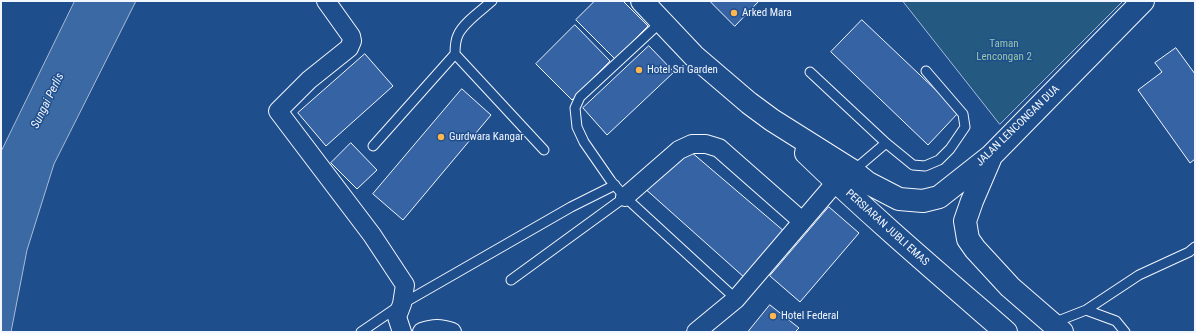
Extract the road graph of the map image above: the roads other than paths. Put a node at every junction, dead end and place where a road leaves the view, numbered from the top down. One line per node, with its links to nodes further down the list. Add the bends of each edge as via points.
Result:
1 (326, 1): 19 (street, via 350,36 352,41 349,48 309,80 278,111 372,235 405,285)
2 (492, 1): 6 (lane, via 458,34)
3 (642, 1): 5 (main road, JALAN LENCONGAN DUA)
4 (1143, 1): 12 (main road, JALAN LENCONGAN DUA)
5 (661, 22): 13 (main road, JALAN LENCONGAN DUA, via 694,56 749,103); 14 (lane, via 580,97 575,108 577,127 584,142)
6 (455, 54): 10 (lane); 11 (lane)
7 (926, 71): 9 (lane, via 963,114 964,127 950,149 939,160 925,166 913,164)
8 (810, 72): 9 (lane)
9 (886, 143): 13 (lane)
10 (373, 146)
11 (544, 150)
12 (991, 156): 13 (main road, JALAN LENCONGAN DUA, via 939,197 924,201 899,198 868,183); 21 (main road, via 965,221 968,239 974,249 1010,287)
13 (844, 177): 15 (street); 27 (main road, PERSIARAN JUBLI EMAS, via 906,245)
14 (617, 188): 15 (street, via 679,150 692,144 706,144 719,148); 17 (lane); 18 (lane); 19 (lane, via 571,207)
15 (802, 221): 18 (street)
16 (1195, 247): 20 (lane, via 1139,275)
17 (511, 280)
18 (736, 299): 26 (street)
19 (402, 304): 22 (lane); 23 (street, via 397,317)
20 (1086, 310): 21 (lane); 28 (lane, via 1116,321)
21 (1057, 328)
22 (361, 332)
23 (402, 332)
24 (422, 332): 25 (street, via 430,329)
25 (452, 332)
26 (696, 332)
27 (1006, 332)
28 (1125, 332)

